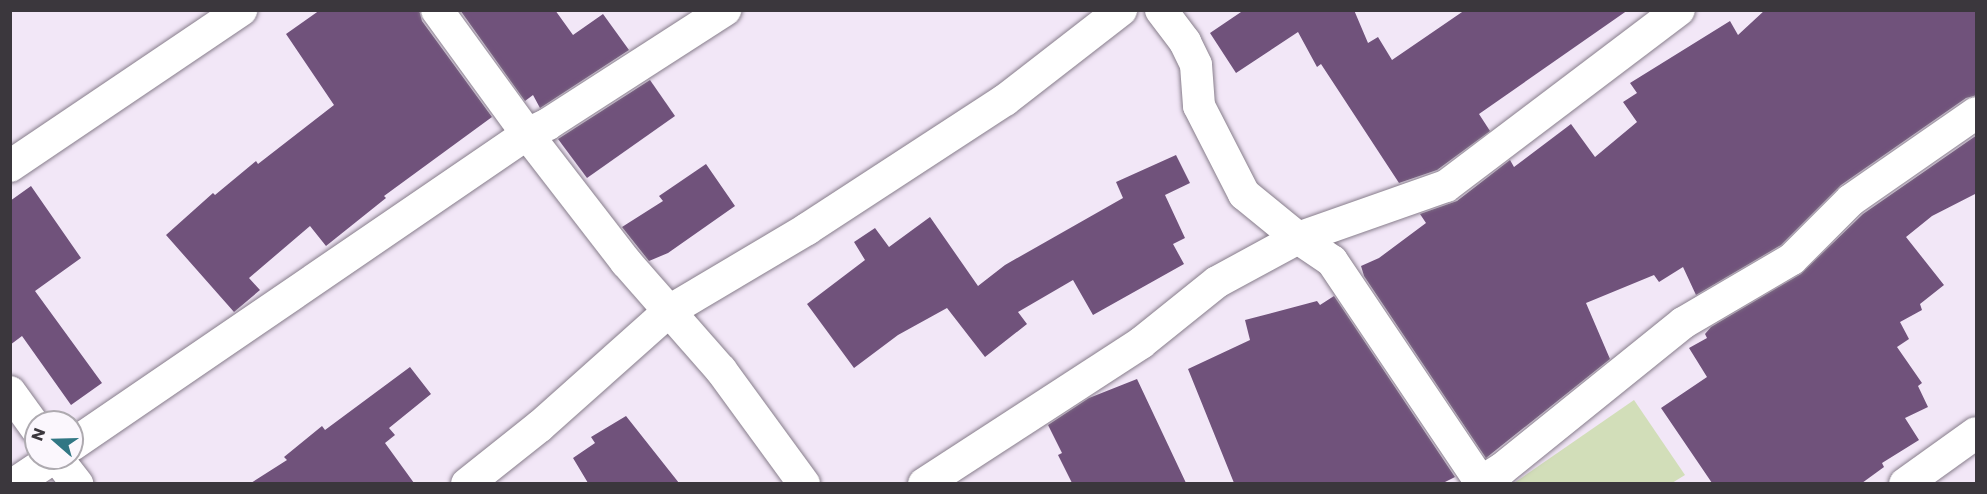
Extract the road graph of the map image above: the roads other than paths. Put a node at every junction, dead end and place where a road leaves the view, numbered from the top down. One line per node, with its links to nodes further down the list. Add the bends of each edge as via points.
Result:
1 (241, 10): 9 (street)
2 (437, 10): 8 (street)
3 (725, 10): 8 (street)
4 (1121, 10): 11 (street, via 1005,100 807,230)
5 (1161, 10): 10 (street, via 1196,64 1199,106 1244,194)
6 (1679, 10): 10 (street, via 1446,186)
7 (1977, 113): 23 (street, via 1851,200 1792,259 1683,323)
8 (527, 134): 11 (street); 15 (street)
9 (10, 166)
10 (1298, 238): 22 (street, via 1217,282 1141,343); 23 (street, via 1332,261)
11 (669, 311): 20 (street, via 540,426); 21 (street, via 722,370)
12 (10, 392): 13 (street)
13 (24, 411)
14 (1977, 433): 24 (street)
15 (84, 437)
16 (34, 470): 18 (street)
17 (67, 470): 19 (street)
18 (14, 483)
19 (77, 483)
20 (467, 483)
21 (804, 483)
22 (924, 483)
23 (1480, 483)
24 (1905, 483)

